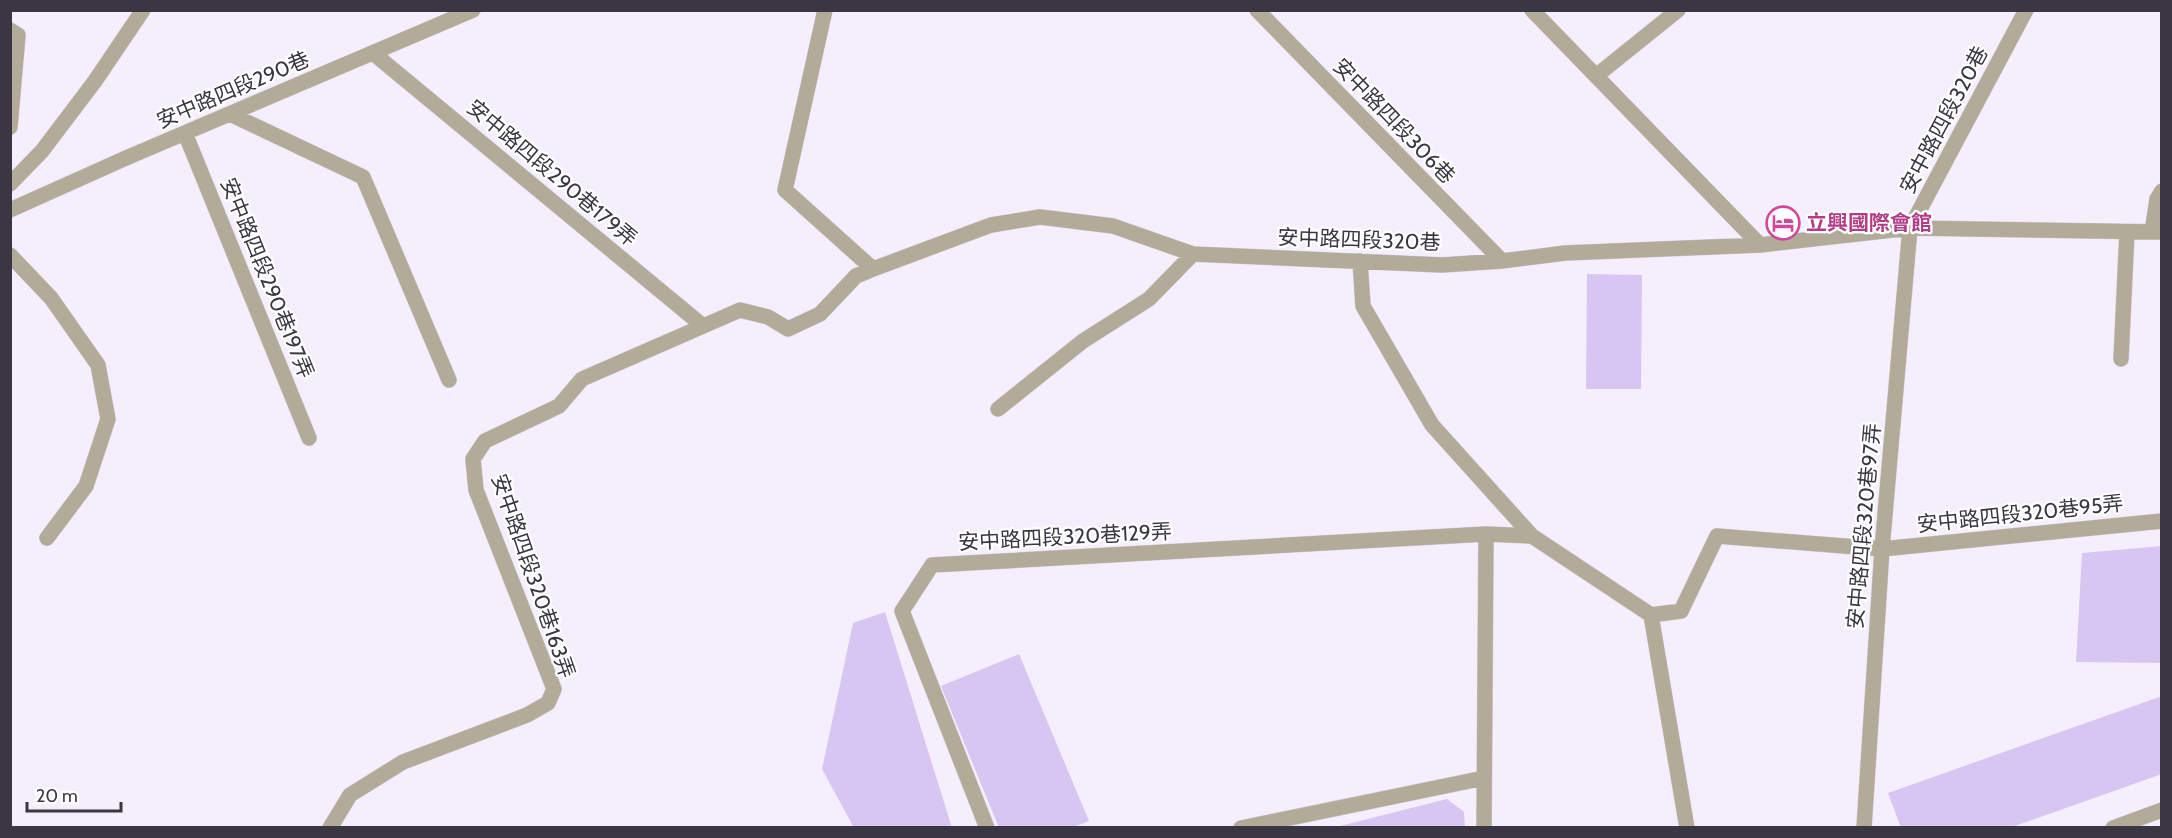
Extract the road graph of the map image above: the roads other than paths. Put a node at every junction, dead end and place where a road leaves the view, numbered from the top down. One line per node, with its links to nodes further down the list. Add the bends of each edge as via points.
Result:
1 (142, 10): 14 (street, via 42,151)
2 (473, 10): 9 (street, 安中路四段290巷)
3 (825, 10): 25 (street, via 785,190)
4 (1257, 10): 24 (street, 安中路四段306巷)
5 (1532, 10): 10 (street)
6 (1678, 10): 10 (street)
7 (2026, 10): 17 (street, 安中路四段320巷)
8 (10, 30): 12 (street, via 18,35)
9 (373, 53): 11 (street, 安中路四段290巷); 26 (street, 安中路四段290巷179弄)
10 (1596, 76): 20 (street)
11 (230, 114): 13 (street, 安中路四段290巷); 28 (street, via 363,177)
12 (10, 127)
13 (185, 133): 16 (street, 安中路四段290巷); 30 (street, 安中路四段290巷197弄)
14 (12, 176)
15 (2162, 191): 19 (street, via 2157,200)
16 (10, 210)
17 (1910, 228): 18 (street); 20 (street, 安中路四段320巷); 35 (street, 安中路四段320巷97弄)
18 (2127, 232): 19 (street); 27 (street)
19 (2157, 232)
20 (1760, 244): 24 (street, 安中路四段320巷, via 1565,253)
21 (1193, 254): 23 (street, 安中路四段320巷); 25 (street, 安中路四段320巷, via 1113,226 1040,217 991,225); 29 (street, via 1149,299 1083,340)
22 (10, 255): 34 (street, via 51,298 98,365 108,419 86,486)
23 (1360, 261): 24 (street, 安中路四段320巷, via 1442,265); 33 (street, via 1363,306 1432,425)
24 (1502, 261)
25 (873, 269): 26 (street, 安中路四段320巷163弄, via 856,276 820,314 788,328 768,317 740,310)
26 (704, 326): 39 (street, 安中路四段320巷163弄, via 582,379 559,406 485,441 474,459 476,490 554,689 548,703 527,715 404,762 350,795)
27 (2121, 359)
28 (449, 380)
29 (998, 410)
30 (309, 438)
31 (2162, 521): 35 (street, 安中路四段320巷95弄)
32 (1486, 534): 33 (street, 安中路四段320巷129弄); 37 (street); 40 (street, 安中路四段320巷129弄, via 932,565 902,611)
33 (1532, 536): 36 (street)
34 (47, 538)
35 (1882, 549): 36 (street, 安中路四段320巷95弄, via 1717,536 1681,611); 44 (street, 安中路四段320巷97弄)
36 (1651, 615): 43 (street)
37 (1484, 778): 41 (street); 42 (street)
38 (2162, 810): 45 (street)
39 (330, 828)
40 (987, 828)
41 (1241, 828)
42 (1484, 828)
43 (1688, 828)
44 (1864, 828)
45 (2113, 828)

